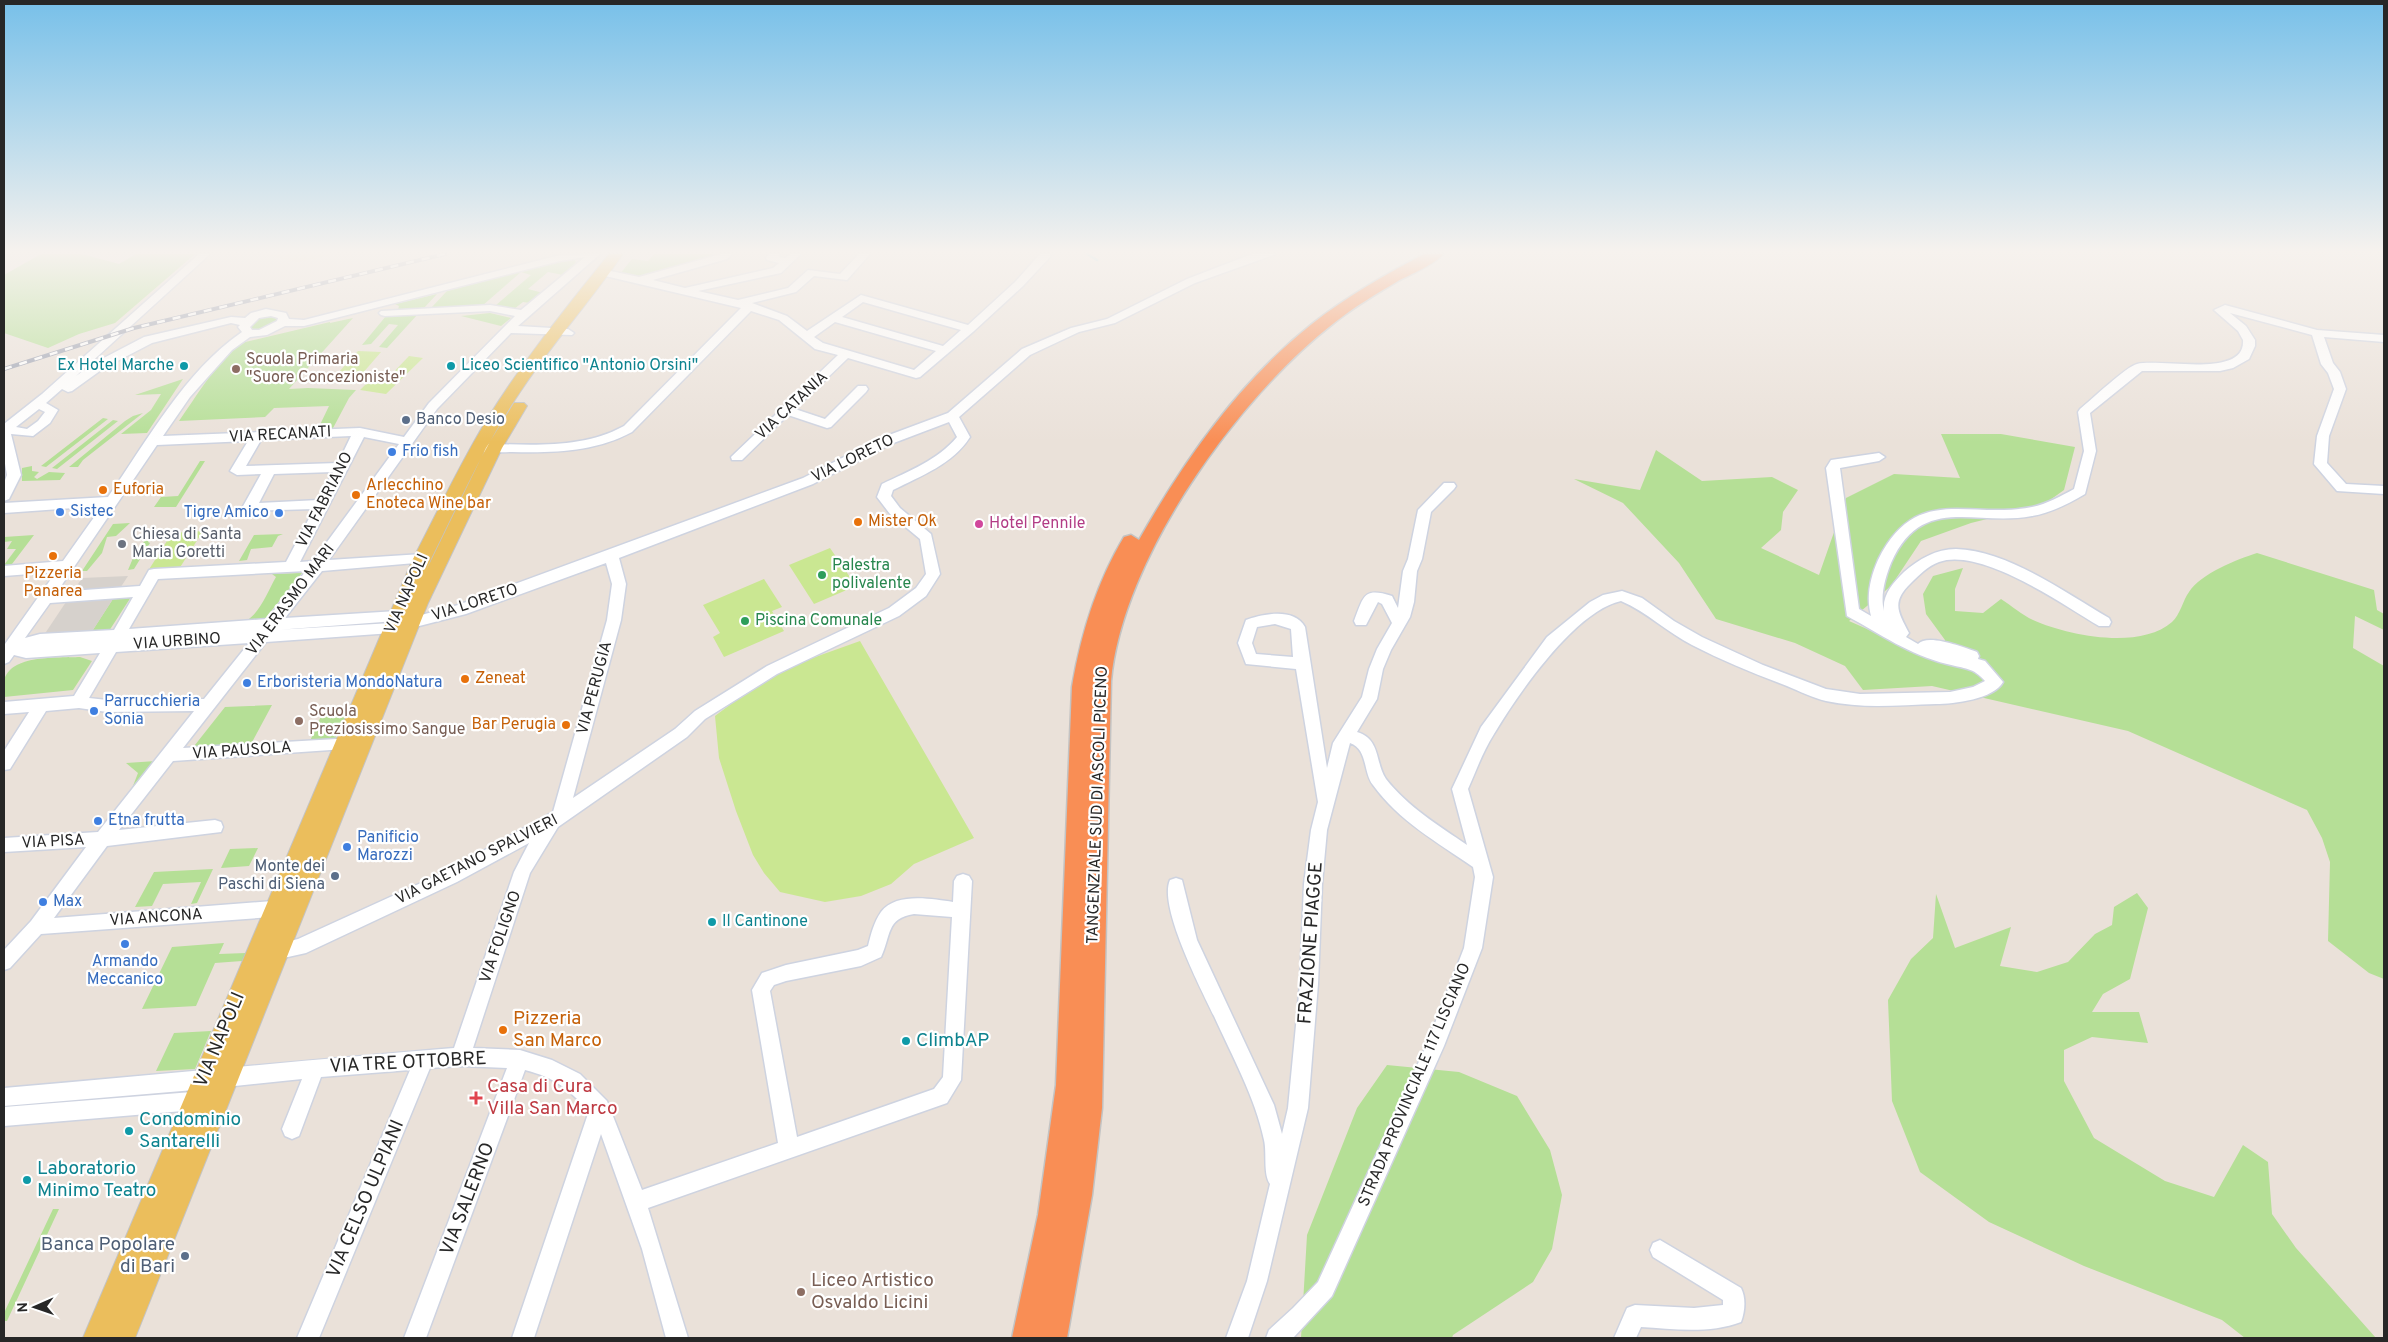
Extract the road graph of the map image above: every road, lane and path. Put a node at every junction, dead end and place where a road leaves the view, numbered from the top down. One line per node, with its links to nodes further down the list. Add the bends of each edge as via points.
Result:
1 (135, 317): 31 (street)
2 (257, 317): 18 (street)
3 (283, 317): 17 (street)
4 (325, 317): 17 (street)
5 (520, 317): 19 (street, VIA ERASMO MARI)
6 (574, 317): 21 (main road, VIA NAPOLI)
7 (732, 317): 37 (street, via 616,437 585,445)
8 (779, 317): 23 (street)
9 (926, 317): 20 (street)
10 (983, 317): 20 (street)
11 (1120, 317): 30 (street, VIA LORETO, via 1075,330 1026,352)
12 (1315, 317): 109 (highway, TANGENZIALE SUD DI ASCOLI PICENO, via 1290,337 1195,438 1156,497 1101,603 1089,644 1080,746 1068,1085 1052,1215)
13 (1333, 317): 110 (highway, TANGENZIALE SUD DI ASCOLI PICENO, via 1251,393 1201,453 1132,570 1105,646 1100,677 1094,798 1088,1109 1075,1212)
14 (2228, 317): 61 (street, via 2250,339 2251,346 2243,359 2220,367 2139,367 2084,412 2090,451 2080,491 2051,507 2025,512 1933,515 1904,530 1879,570 1875,605)
15 (2257, 317): 22 (street)
16 (833, 318): 23 (street); 25 (street)
17 (282, 323): 18 (street, via 263,333)
18 (247, 328): 28 (street, via 239,320 231,320 148,340 100,365); 35 (street, via 186,394)
19 (507, 329): 21 (street); 36 (street, VIA ERASMO MARI, via 433,406)
20 (970, 329): 25 (street)
21 (562, 332): 37 (main road, VIA NAPOLI, via 516,386)
22 (2317, 333): 24 (street); 43 (street, via 2326,364 2334,372 2340,389 2323,436 2320,464 2342,488)
23 (806, 337): 26 (street, via 820,346)
24 (2384, 338)
25 (945, 350): 26 (street, via 916,374)
26 (846, 354): 29 (street, VIA CATANIA)
27 (862, 389): 29 (street, via 827,424)
28 (43, 406): 31 (street); 34 (street, via 52,410 45,422 29,433)
29 (788, 411): 38 (street, VIA CATANIA)
30 (952, 416): 48 (street, VIA LORETO, via 886,441 808,481); 75 (street, VIA GAETANO SPALVIERI, via 964,437 958,445 938,460 887,487 884,497 922,538 933,574 921,592 894,612 816,642 697,711 681,733)
31 (20, 417): 34 (street)
32 (360, 432): 33 (street, VIA RECANATI); 36 (street, VIA RECANATI); 40 (street, VIA FABRIANO)
33 (257, 436): 35 (street, VIA RECANATI); 41 (street, via 237,471)
34 (7, 437): 44 (street, via 14,475)
35 (152, 441): 45 (street)
36 (407, 442): 51 (street, VIA ERASMO MARI)
37 (486, 448): 49 (main road, VIA NAPOLI); 57 (main road, VIA NAPOLI, via 439,558)
38 (737, 457)
39 (1879, 457): 61 (street, via 1836,464 1833,468 1852,612)
40 (342, 466): 41 (street); 46 (street, VIA FABRIANO)
41 (270, 470): 46 (street, via 249,508)
42 (1449, 486): 58 (street, FRAZIONE PIAGGE, via 1425,510 1410,571 1407,602 1403,617)
43 (2384, 490)
44 (4, 496)
45 (110, 501): 47 (street); 50 (street)
46 (323, 504): 52 (street, VIA FABRIANO)
47 (4, 508)
48 (611, 556): 57 (street, VIA LORETO, via 461,610); 75 (street, VIA PERUGIA, via 619,584 614,620)
49 (422, 559): 51 (street); 57 (main road, VIA NAPOLI)
50 (66, 566): 53 (street); 55 (street)
51 (317, 566): 52 (street); 60 (street, VIA ERASMO MARI)
52 (290, 568): 54 (street, via 154,574)
53 (4, 571)
54 (145, 591): 55 (street); 62 (street)
55 (45, 598): 63 (street)
56 (1361, 621): 58 (street, via 1374,596 1387,600)
57 (401, 622): 60 (street, VIA URBINO); 71 (main road, VIA NAPOLI)
58 (1398, 622): 70 (street, FRAZIONE PIAGGE, via 1376,669 1369,699)
59 (2104, 622): 65 (street, via 1990,561 1956,554 1936,557 1896,589 1891,603 1892,620 1903,634 1924,645 1968,654)
60 (268, 631): 62 (street, VIA URBINO); 68 (street, VIA ERASMO MARI)
61 (1889, 633): 65 (street, via 1920,652)
62 (115, 641): 63 (street, VIA URBINO); 66 (street)
63 (6, 652)
64 (1302, 664): 74 (street, via 1317,766)
65 (1980, 665): 79 (street, STRADA PROVINCIALE 117 LISCIANO, via 1995,682 1977,692 1950,698 1860,700 1825,695 1697,641 1638,602 1622,596 1608,599 1573,622 1552,641 1483,740 1460,789)
66 (79, 702): 67 (street); 68 (street, via 107,706)
67 (42, 704): 69 (street); 73 (street)
68 (210, 705): 72 (street, VIA ERASMO MARI)
69 (4, 708)
70 (1347, 736): 74 (street, FRAZIONE PIAGGE, via 1341,743); 79 (street, via 1358,738 1370,752 1377,779 1402,808)
71 (353, 744): 72 (street, VIA PAUSOLA); 82 (main road, VIA NAPOLI); 83 (main road, VIA NAPOLI)
72 (170, 755): 77 (street, VIA ERASMO MARI)
73 (4, 764)
74 (1326, 803): 101 (street, FRAZIONE PIAGGE, via 1319,830 1313,884 1309,984 1298,1108)
75 (555, 821): 86 (street, VIA GAETANO SPALVIERI, via 451,877 300,947); 88 (street, VIA FOLIGNO, via 522,872)
76 (215, 827): 77 (street, VIA PISA)
77 (102, 839): 78 (street, VIA PISA); 85 (street, VIA ERASMO MARI)
78 (4, 845)
79 (1480, 863): 112 (street, STRADA PROVINCIALE 117 LISCIANO, via 1484,877 1473,948 1435,1046 1325,1289)
80 (963, 880): 84 (street)
81 (1176, 885): 101 (street, via 1188,940 1267,1112 1278,1166)
82 (296, 907): 83 (street); 86 (main road, VIA NAPOLI)
83 (275, 909): 85 (street, VIA ANCONA); 92 (main road, VIA NAPOLI)
84 (961, 911): 99 (street, via 952,1080 940,1096); 99 (street, via 935,906 907,907 890,914 882,927 875,951 861,958 768,979 761,990)
85 (37, 927): 87 (street, VIA ERASMO MARI)
86 (279, 951): 92 (main road, VIA NAPOLI)
87 (4, 962)
88 (461, 1057): 89 (street, VIA TRE OTTOBRE); 90 (street, VIA TRE OTTOBRE)
89 (424, 1059): 91 (street, VIA TRE OTTOBRE); 105 (street, VIA CELSO ULPIANI)
90 (520, 1059): 95 (street, VIA TRE OTTOBRE, via 545,1066 573,1081); 106 (street, VIA SALERNO)
91 (315, 1068): 92 (street, VIA TRE OTTOBRE); 98 (street)
92 (209, 1086): 93 (street, VIA TRE OTTOBRE); 96 (street, VIA TRE OTTOBRE); 103 (main road, VIA NAPOLI); 104 (main road, VIA NAPOLI)
93 (111, 1088): 94 (street, VIA TRE OTTOBRE); 96 (street)
94 (4, 1097)
95 (600, 1108): 100 (street, VIA TRE OTTOBRE); 107 (street)
96 (101, 1109): 97 (street, VIA TRE OTTOBRE)
97 (4, 1117)
98 (292, 1129)
99 (789, 1150): 100 (street)
100 (635, 1203): 108 (street, VIA TRE OTTOBRE, via 652,1249)
101 (1272, 1220): 111 (street, FRAZIONE PIAGGE, via 1257,1281)
102 (1660, 1250): 113 (street, via 1734,1295 1732,1314 1694,1319 1635,1316)
103 (96, 1338)
104 (122, 1338)
105 (308, 1338)
106 (415, 1338)
107 (523, 1338)
108 (677, 1338)
109 (1027, 1338)
110 (1052, 1338)
111 (1237, 1338)
112 (1277, 1338)
113 (1625, 1338)

